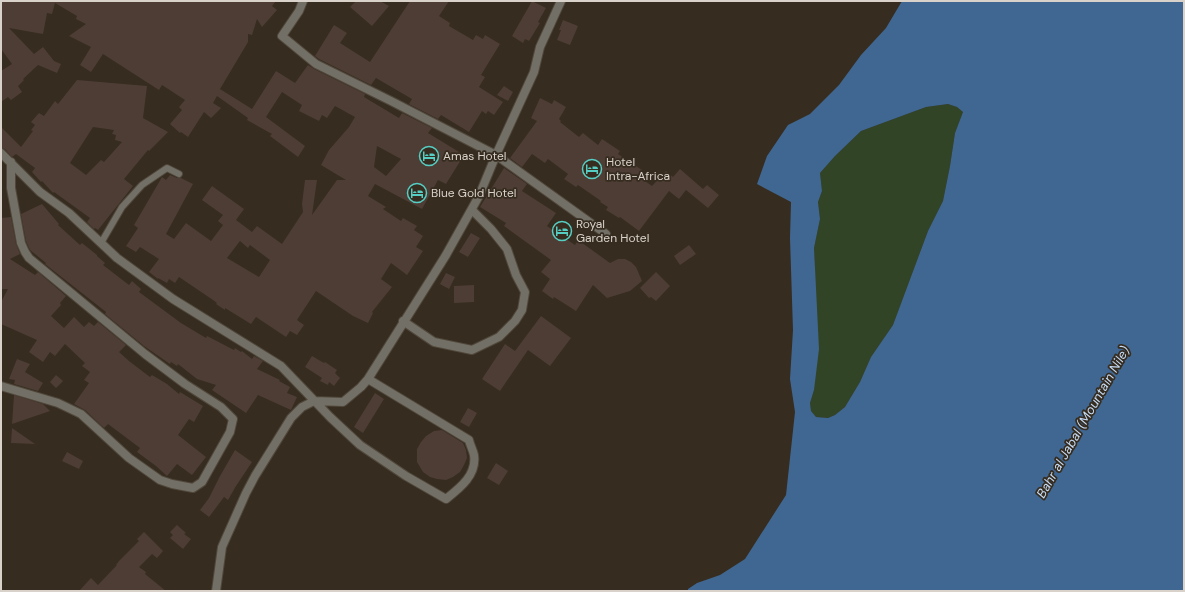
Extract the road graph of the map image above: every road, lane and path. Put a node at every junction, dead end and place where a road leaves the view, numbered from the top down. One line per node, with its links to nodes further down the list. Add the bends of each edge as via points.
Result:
1 (303, 1): 4 (street, via 282,36 316,64)
2 (561, 1): 4 (street, via 540,46 534,72)
3 (1, 153): 5 (street)
4 (496, 155): 7 (street); 8 (street)
5 (11, 162): 9 (street, via 40,192 69,213); 12 (street, via 11,188 21,243 29,258 145,354 221,407 233,419 230,432 202,482 193,488 160,480 129,458 81,414 58,403)
6 (179, 174): 9 (lane, via 167,168 142,185 122,207)
7 (472, 210): 10 (street); 10 (street, via 507,249 525,292 522,310 499,337 472,350 434,342)
8 (606, 234)
9 (101, 243): 13 (street, via 117,258 173,299 281,366)
10 (403, 321): 11 (street)
11 (368, 379): 13 (street, via 344,402); 13 (street, via 469,440 474,456 472,472 460,488 446,499 360,445)
12 (1, 386)
13 (314, 400): 14 (street, via 291,418 246,493 222,547)
14 (216, 591)

